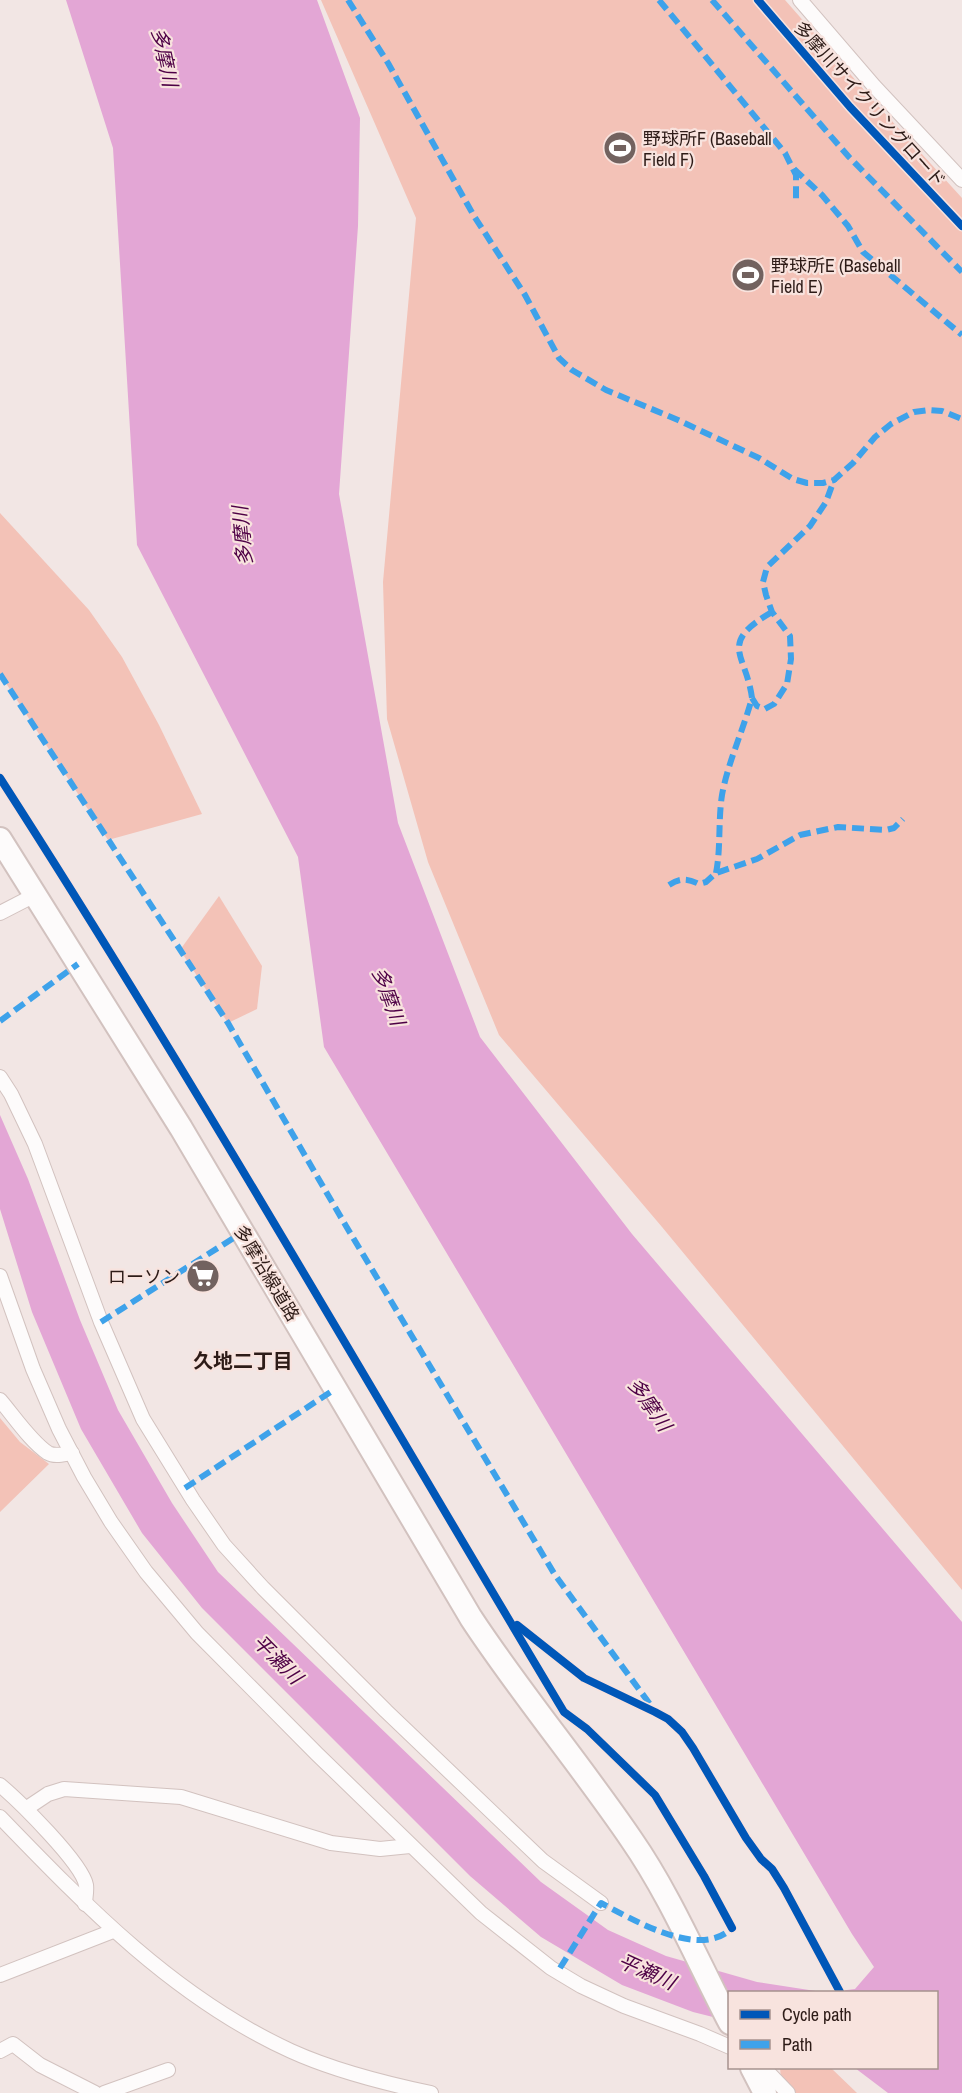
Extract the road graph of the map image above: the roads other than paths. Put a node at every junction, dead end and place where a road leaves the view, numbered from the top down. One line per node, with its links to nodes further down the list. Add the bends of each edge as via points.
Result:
1 (800, 0): 2 (street)
2 (962, 180)
3 (0, 839): 4 (main road, 多摩沿線道路)
4 (35, 895): 5 (street); 18 (main road, 多摩沿線道路, via 181,1128 465,1608 500,1662 632,1840 660,1886)
5 (0, 913)
6 (0, 1077): 14 (street, via 35,1144 101,1322 143,1419 224,1545 386,1711 543,1861)
7 (0, 1276): 9 (street, via 33,1369)
8 (0, 1400): 9 (street, via 49,1453)
9 (72, 1454): 13 (street, via 111,1522 146,1572 197,1632)
10 (0, 1785): 11 (street)
11 (27, 1808): 13 (street, via 64,1789 181,1797 331,1843 380,1849); 15 (street, via 79,1869 86,1885)
12 (0, 1817): 15 (street)
13 (411, 1846): 19 (street, via 481,1913 551,1968 624,2006)
14 (601, 1903)
15 (85, 1904): 16 (street)
16 (113, 1931): 17 (street); 24 (street, via 159,1970 247,2028 290,2051)
17 (0, 1975)
18 (728, 2021)
19 (728, 2047)
20 (0, 2051): 25 (street, via 13,2044 40,2065)
21 (753, 2069): 28 (main road)
22 (766, 2069): 29 (street)
23 (168, 2070): 26 (street)
24 (378, 2088): 27 (street)
25 (95, 2093)
26 (104, 2093)
27 (430, 2093)
28 (765, 2093)
29 (788, 2093)

